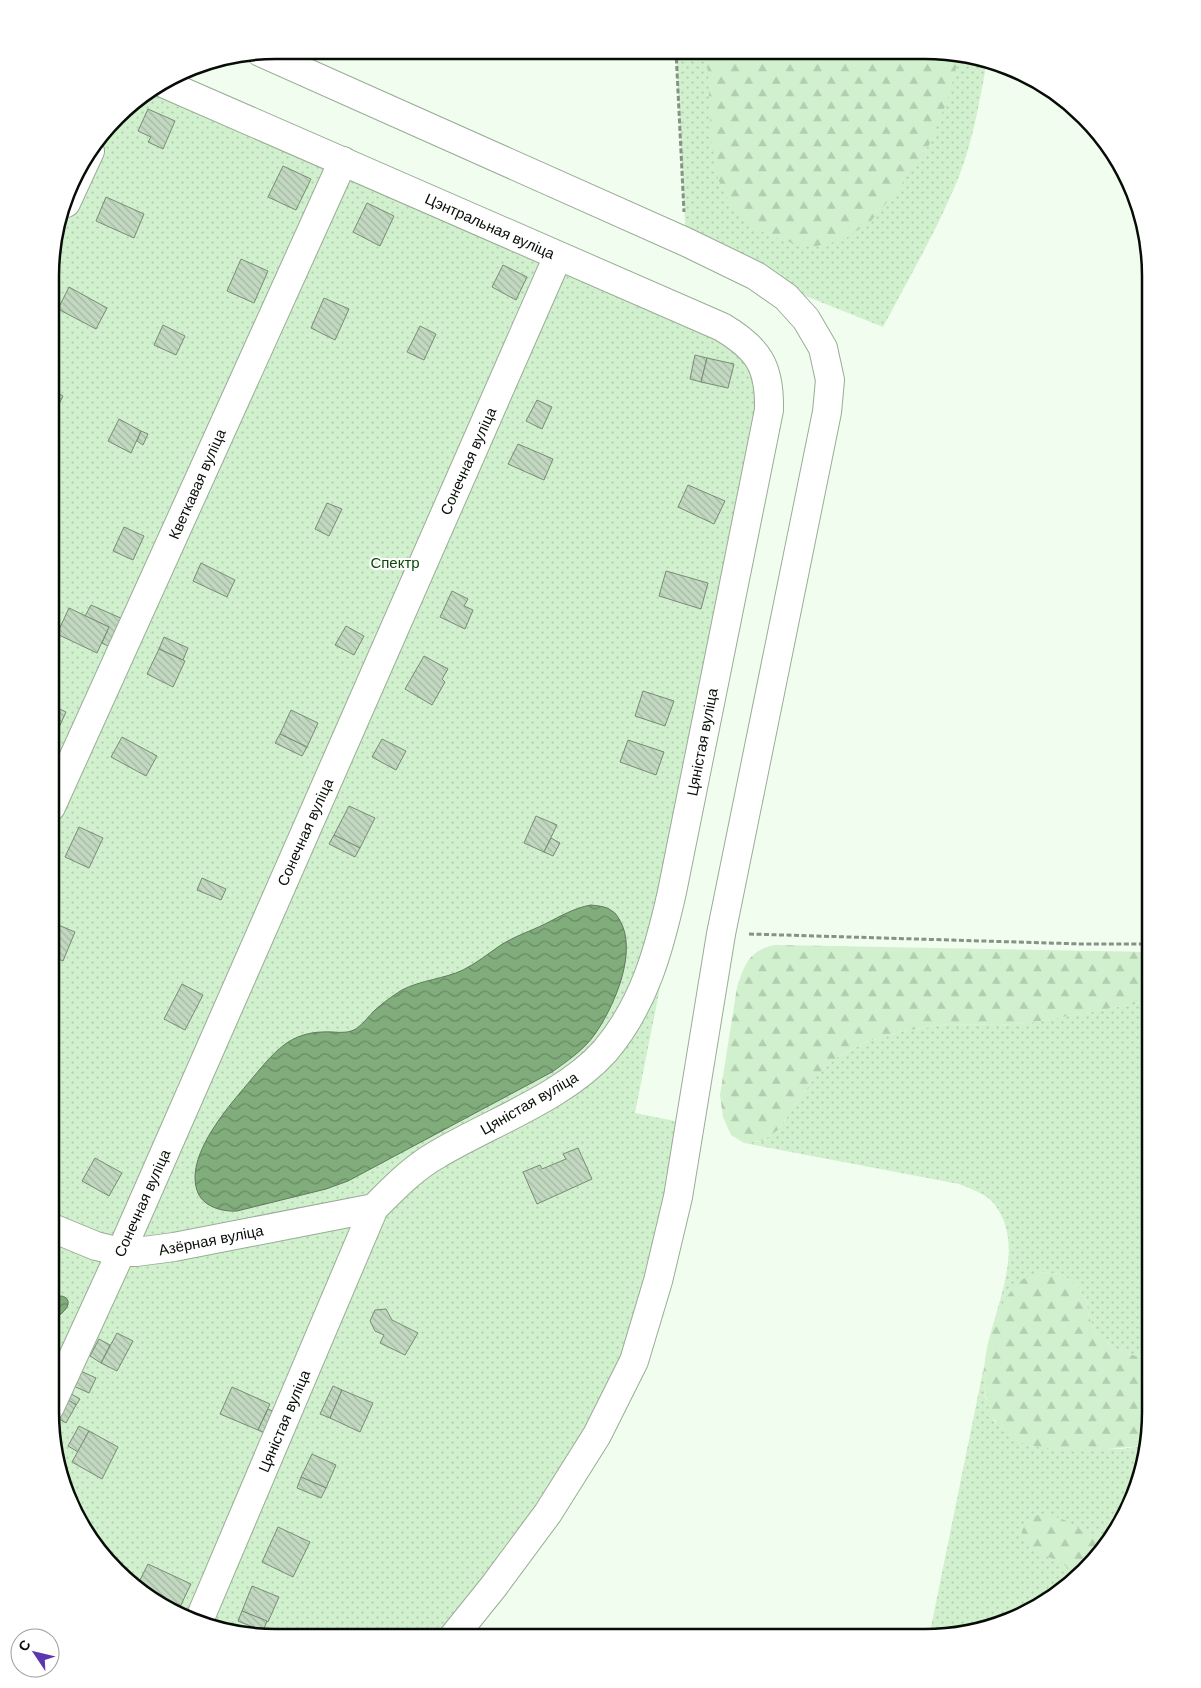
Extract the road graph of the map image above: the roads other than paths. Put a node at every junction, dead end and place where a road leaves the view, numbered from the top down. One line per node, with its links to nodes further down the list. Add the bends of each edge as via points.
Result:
1 (276, 59): 12 (street, via 756,276 786,297 806,318 823,348 830,380 826,422 721,934 678,1197 658,1281 634,1361 597,1435 548,1513)
2 (170, 86): 3 (street, Цэнтральная вуліца)
3 (342, 162): 4 (street, Цэнтральная вуліца); 6 (street, Кветкавая вуліца)
4 (558, 256): 5 (street, Цэнтральная вуліца, via 705,318 737,336 760,358 766,374); 9 (street, Сонечная вуліца)
5 (769, 410): 7 (street, Цяністая вуліца, via 663,933 639,1000 604,1052 582,1072 530,1105 436,1155 415,1169)
6 (59, 789)
7 (374, 1208): 9 (street, Азёрная вуліца, via 174,1247); 11 (street, Цяністая вуліца)
8 (59, 1231): 9 (street, Азёрная вуліца, via 86,1243)
9 (121, 1252): 10 (street, Сонечная вуліца)
10 (59, 1387)
11 (201, 1616)
12 (459, 1629)

